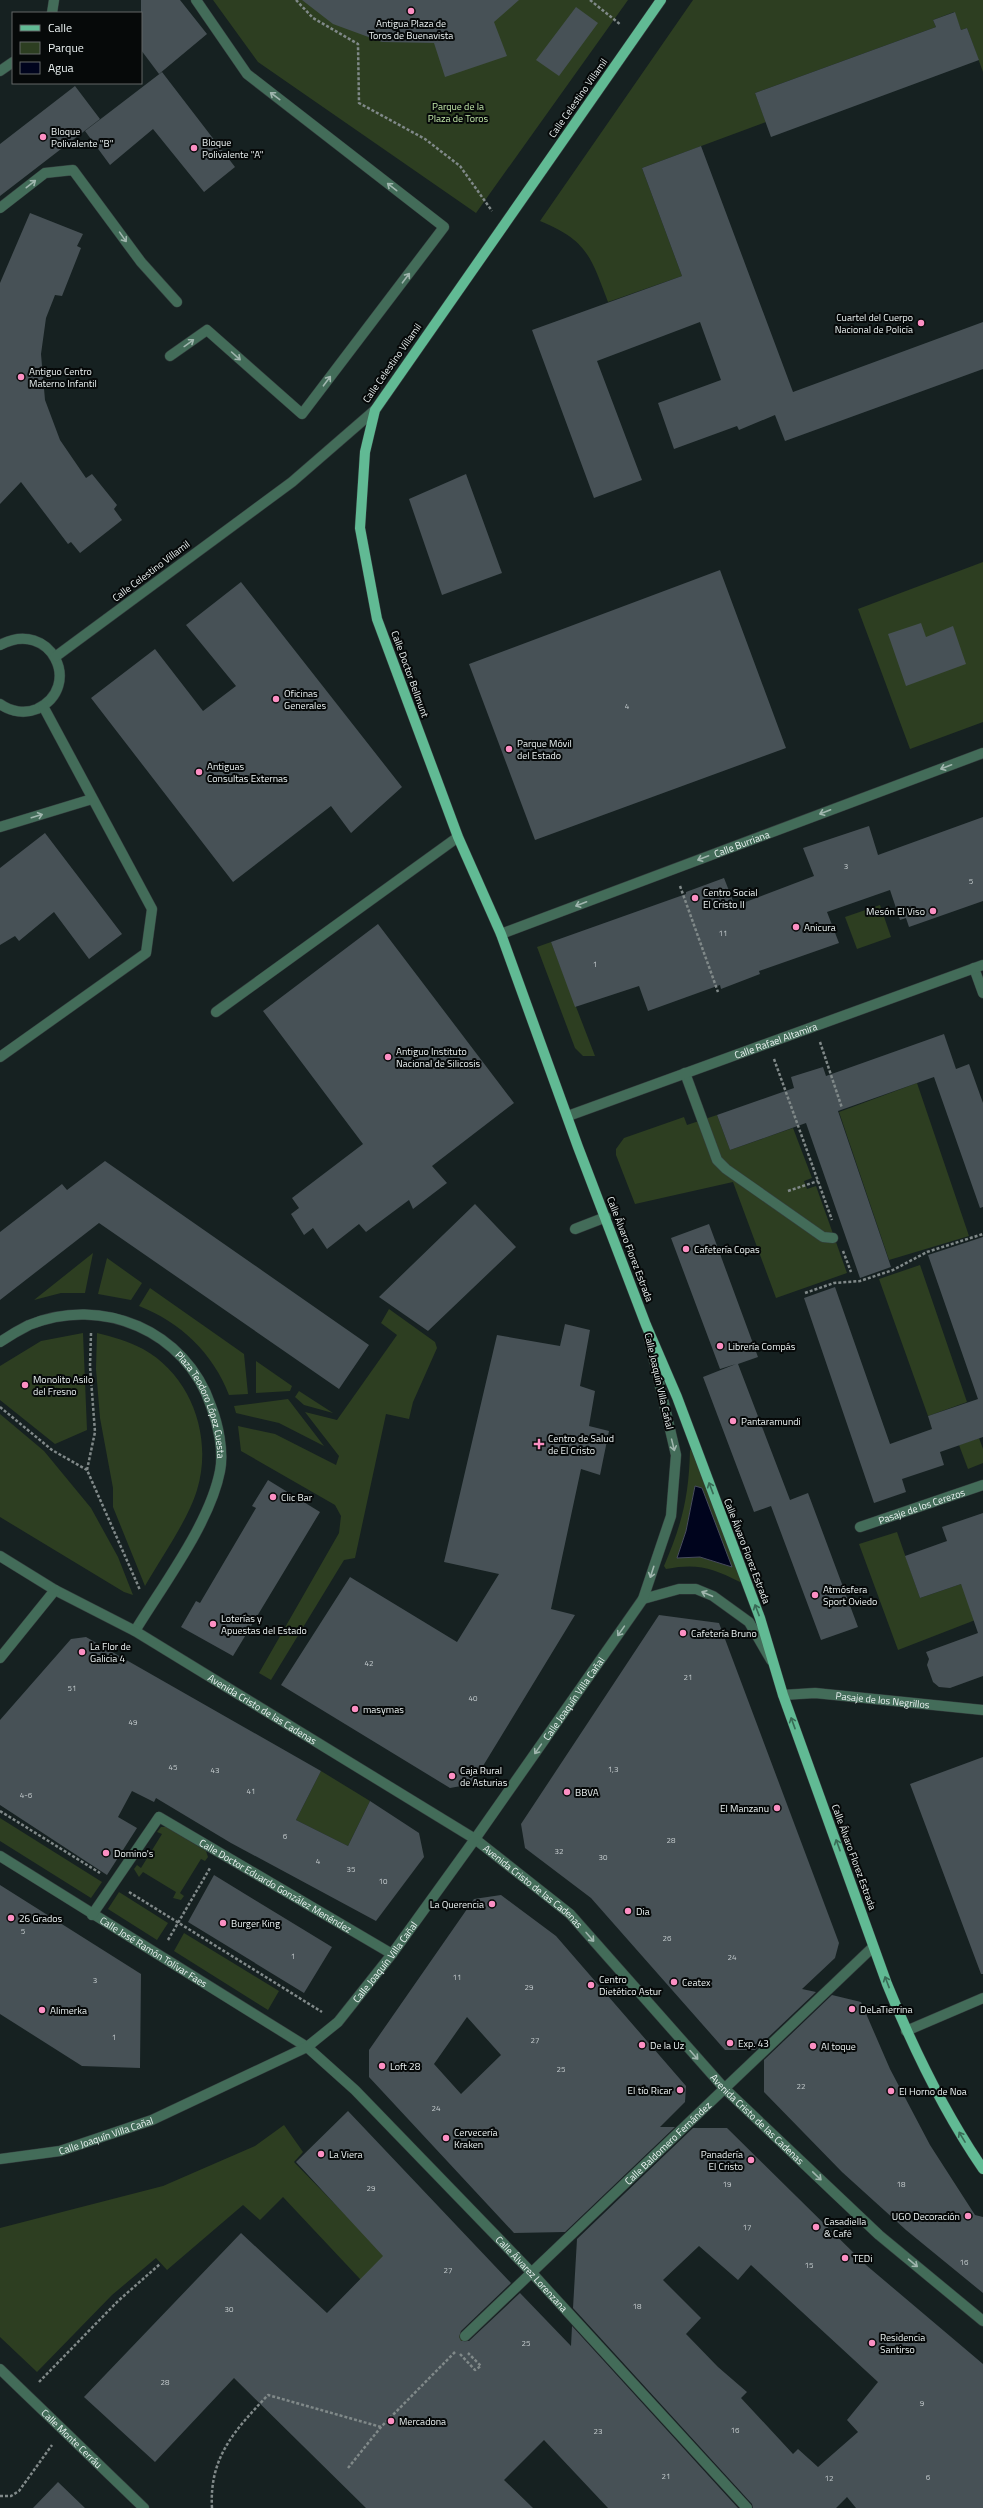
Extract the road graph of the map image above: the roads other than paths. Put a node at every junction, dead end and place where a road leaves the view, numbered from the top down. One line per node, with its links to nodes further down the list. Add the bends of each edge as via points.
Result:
1 (54, 0): 4 (street)
2 (196, 0): 9 (street, one-way to 2, via 207,330 302,414 444,227 247,74)
3 (661, 0): 10 (main road, Calle Celestino Villamil)
4 (52, 12)
5 (12, 63): 6 (street)
6 (0, 71)
7 (0, 208): 8 (street, one-way to 8, via 45,173 73,170 141,262)
8 (177, 302)
9 (170, 356)
10 (375, 410): 12 (street, Calle Celestino Villamil, via 292,482); 18 (main road, Calle Doctor Bellmunt, via 366,452 360,528 376,612)
11 (0, 645): 12 (street, via 11,639 24,637 37,640)
12 (55, 657): 14 (street, via 59,668 58,684 52,698)
13 (0, 704): 14 (street, via 6,709 19,712 32,711)
14 (43, 706): 16 (street)
15 (983, 753): 19 (street, Calle Burriana, one-way to 19)
16 (92, 799): 17 (street, one-way to 16); 23 (street, via 152,909 146,952)
17 (0, 827)
18 (458, 837): 19 (main road, Calle Doctor Bellmunt); 22 (street)
19 (501, 934): 25 (main road, Calle Álvaro Florez Estrada)
20 (978, 966): 21 (street); 24 (street, Calle Rafael Altamira)
21 (983, 993)
22 (216, 1012)
23 (0, 1057)
24 (686, 1073): 25 (street, Calle Rafael Altamira); 28 (street, via 717,1160 823,1237)
25 (568, 1116): 26 (main road, Calle Álvaro Florez Estrada)
26 (606, 1217): 27 (street); 29 (main road, Calle Álvaro Florez Estrada)
27 (575, 1229)
28 (837, 1241)
29 (646, 1325): 35 (street, Calle Joaquín Villa Cañal, one-way to 35, via 676,1455 671,1516); 38 (main road, Calle Álvaro Florez Estrada, one-way to 29, via 757,1610 677,1398)
30 (0, 1342): 36 (street, Plaza Teodoro López Cuesta, via 29,1325 62,1316 114,1316 137,1324 162,1338 179,1353 207,1394 215,1415 220,1443 221,1469 215,1493 205,1517)
31 (983, 1485): 32 (street, Pasaje de los Cerezos)
32 (860, 1527)
33 (0, 1556): 34 (street, Avenida Cristo de las Cadenas)
34 (56, 1590): 36 (street, Avenida Cristo de las Cadenas); 37 (street)
35 (643, 1599): 38 (street, one-way to 35, via 749,1622 713,1596 696,1589 679,1589); 41 (street, Calle Joaquín Villa Cañal, one-way to 41)
36 (135, 1631): 41 (street, Avenida Cristo de las Cadenas)
37 (0, 1658)
38 (771, 1661): 39 (main road, Calle Álvaro Florez Estrada)
39 (783, 1695): 40 (street, Pasaje de los Negrillos, via 816,1693); 44 (main road, Calle Álvaro Florez Estrada, one-way to 39)
40 (983, 1710)
41 (475, 1839): 45 (street, Calle Joaquín Villa Cañal); 49 (street, Avenida Cristo de las Cadenas, one-way to 49, via 570,1914)
42 (0, 1856): 43 (street, Calle José Ramón Tolívar Faes)
43 (92, 1915): 45 (street, Calle Doctor Eduardo González Menéndez, via 159,1817); 48 (street, Calle José Ramón Tolívar Faes)
44 (873, 1947): 47 (main road, Calle Álvaro Florez Estrada, one-way to 44); 49 (street, Calle Baldomero Fernández)
45 (392, 1954): 48 (street, Calle Joaquín Villa Cañal, via 338,2022)
46 (983, 1998): 47 (street)
47 (906, 2031): 51 (main road, Calle Álvaro Florez Estrada, one-way to 47, via 961,2137)
48 (307, 2047): 50 (street, Calle Joaquín Villa Cañal, via 152,2120 60,2151); 52 (street, Calle Álvarez Lorenzana, via 355,2090)
49 (724, 2088): 52 (street, Calle Baldomero Fernández); 53 (street, Avenida Cristo de las Cadenas, one-way to 53, via 879,2235)
50 (0, 2159)
51 (983, 2169)
52 (531, 2272): 54 (street, Calle Baldomero Fernández); 57 (street, Calle Álvarez Lorenzana)
53 (983, 2321)
54 (465, 2336)
55 (0, 2369): 56 (street, Calle Monte Cerráu)
56 (144, 2508)
57 (747, 2508)

